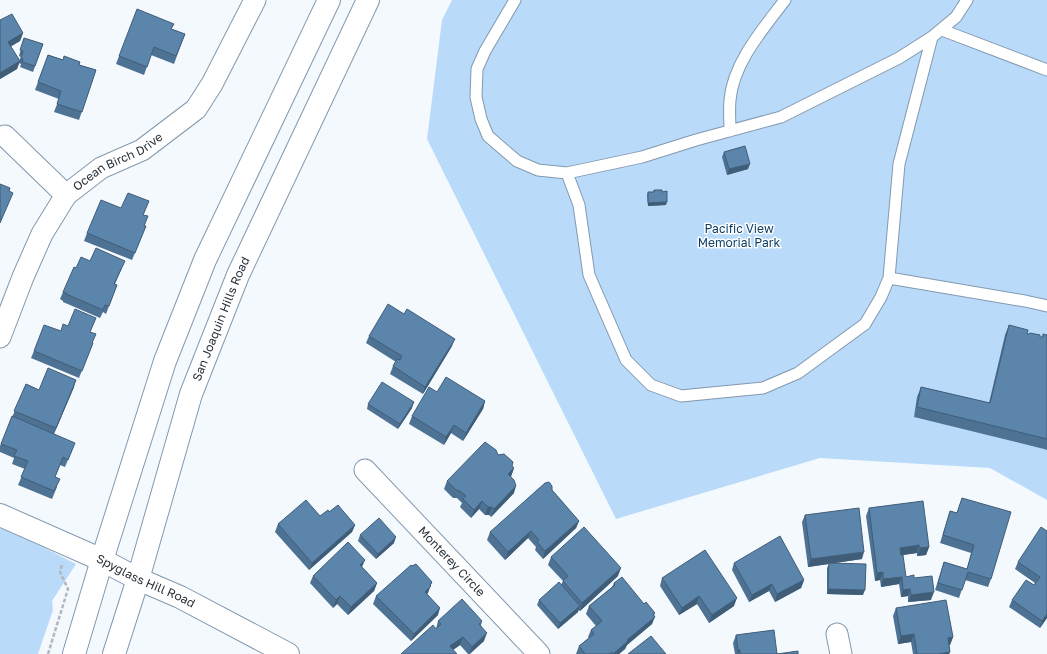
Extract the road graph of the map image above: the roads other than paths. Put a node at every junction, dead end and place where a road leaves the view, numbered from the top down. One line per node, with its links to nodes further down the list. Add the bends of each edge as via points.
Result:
1 (255, 0): 13 (street, Ocean Birch Drive, via 212,84 196,109 142,150 101,168)
2 (329, 0): 19 (main road, via 205,260 165,361)
3 (368, 0): 20 (main road, San Joaquin Hills Road, via 235,282 191,394)
4 (515, 0): 12 (lane, via 485,51 477,70 476,97 481,119 488,136 517,161 538,170)
5 (785, 0): 10 (lane, via 748,48 735,76 730,99)
6 (967, 0): 7 (lane, via 956,17)
7 (942, 30): 8 (lane); 9 (lane)
8 (932, 38): 10 (lane, via 781,117); 14 (lane, via 899,164)
9 (1047, 70)
10 (730, 131): 12 (lane, via 642,157)
11 (5, 136): 13 (street)
12 (567, 173): 14 (lane, via 579,205 589,275 626,360 651,385 681,396 763,388 798,373 864,324)
13 (66, 196): 16 (street, Ocean Birch Drive, via 42,234)
14 (889, 278): 15 (lane)
15 (1047, 306)
16 (0, 337)
17 (365, 470): 25 (street, Monterey Circle)
18 (0, 515): 19 (main road, Spyglass Hill Road)
19 (102, 560): 20 (main road, Spyglass Hill Road); 22 (main road)
20 (138, 579): 23 (main road, San Joaquin Hills Road); 24 (main road, Spyglass Hill Road, via 180,597)
21 (837, 634): 26 (street)
22 (74, 654)
23 (114, 654)
24 (288, 654)
25 (539, 654)
26 (841, 654)

